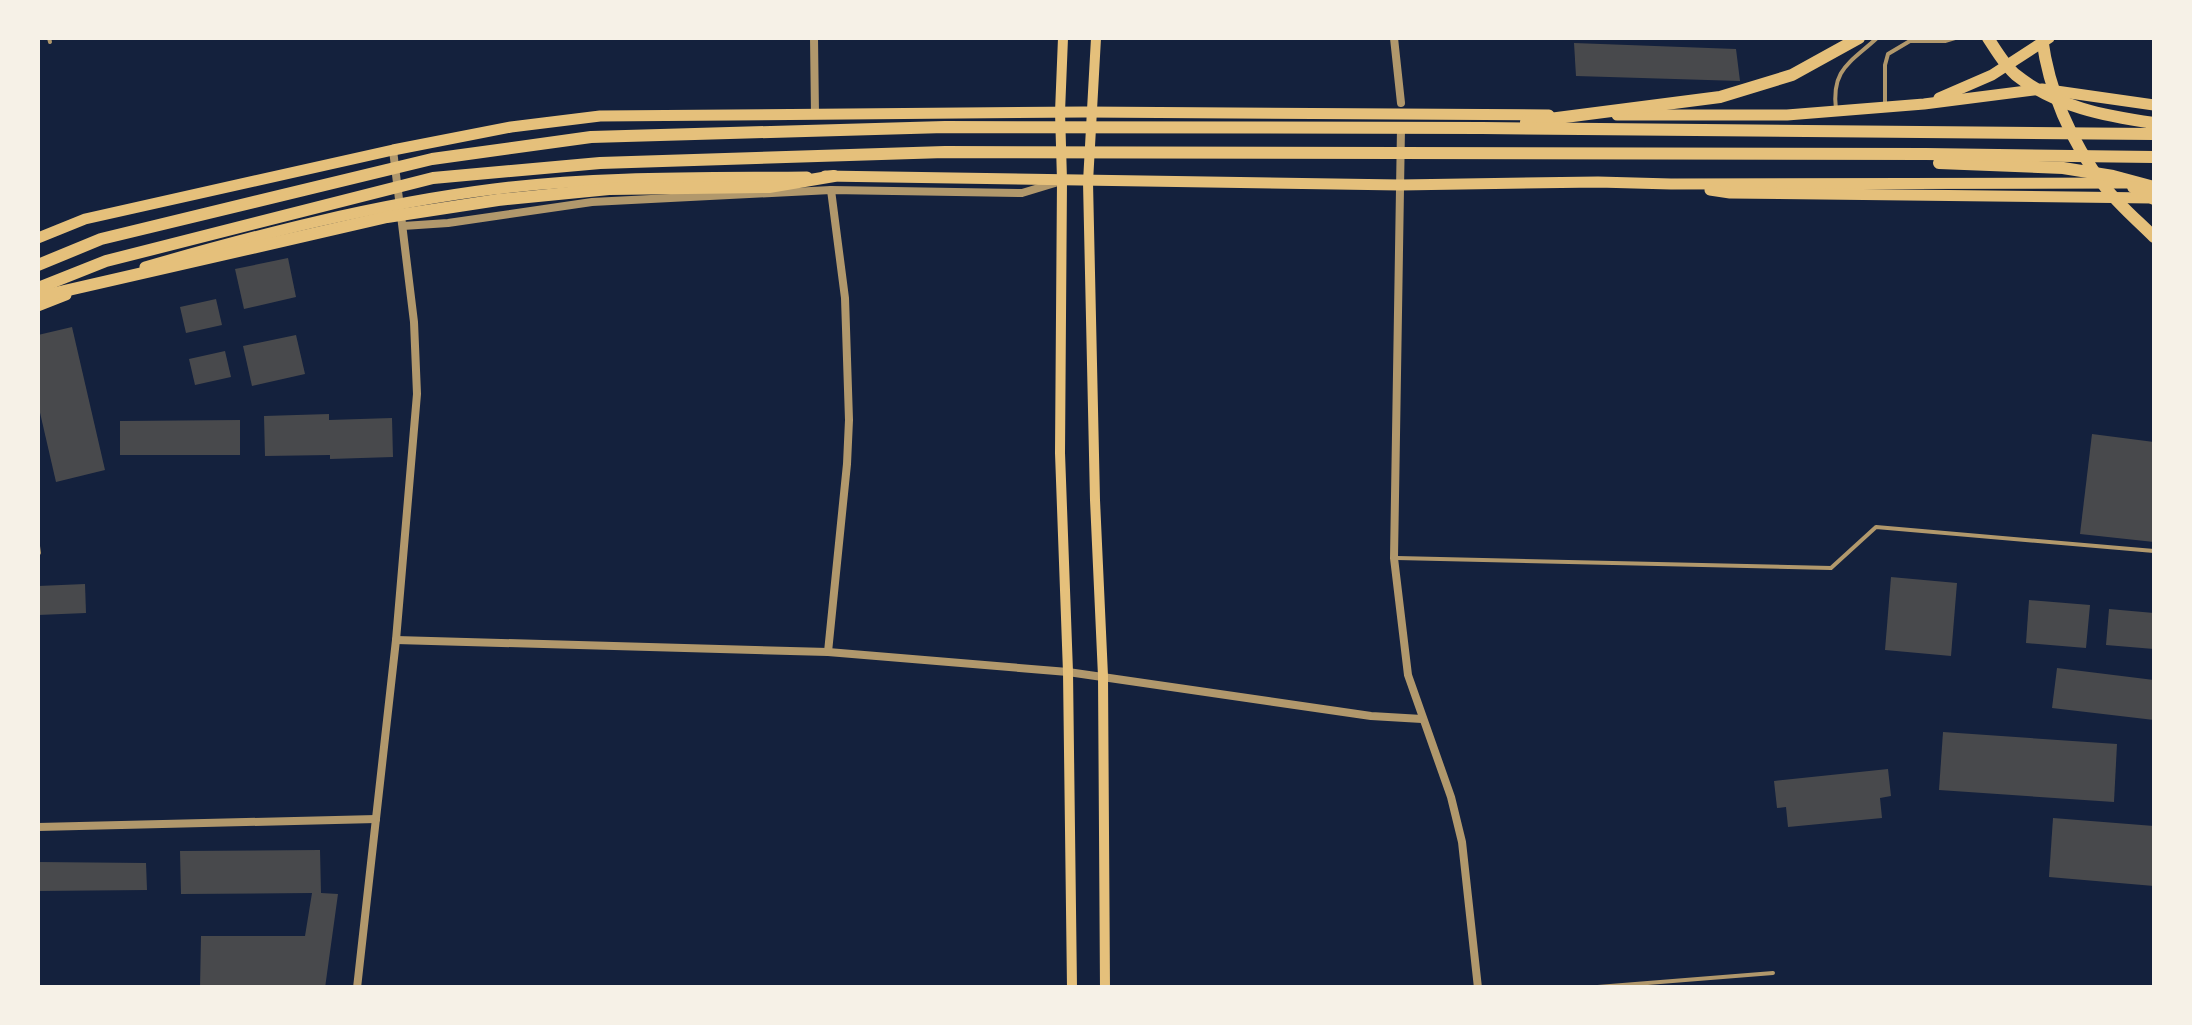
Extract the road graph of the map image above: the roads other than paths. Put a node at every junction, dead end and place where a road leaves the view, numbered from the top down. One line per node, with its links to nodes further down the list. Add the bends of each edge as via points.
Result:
1 (814, 38): 18 (street)
2 (1063, 38): 16 (main road)
3 (1096, 38): 17 (main road)
4 (1394, 38): 14 (street)
5 (1859, 38): 20 (highway, via 1792,75 1720,97)
6 (1877, 38): 15 (lane, via 1840,72)
7 (1955, 38): 10 (lane)
8 (1988, 38): 19 (highway, via 2013,73 2056,101)
9 (2046, 38): 11 (main road, via 1992,74); 35 (highway, via 2046,66 2069,130 2106,189)
10 (1912, 39): 13 (lane, via 1888,54)
11 (1924, 104): 12 (main road, via 2042,89); 13 (main road)
12 (2154, 105)
13 (1885, 107): 15 (main road)
14 (1401, 109): 15 (main road, via 1786,116); 17 (main road); 30 (street)
15 (1836, 111)
16 (1060, 112): 17 (main road); 18 (main road); 26 (main road)
17 (1092, 113): 27 (main road)
18 (815, 114): 22 (main road, via 600,116)
19 (2154, 123)
20 (1482, 128): 21 (highway); 37 (highway, via 944,127 591,138 432,158 101,239)
21 (2154, 134)
22 (393, 150): 33 (street); 36 (main road, via 85,219)
23 (1752, 155): 24 (highway); 25 (highway, via 2063,168); 38 (highway, via 945,152 600,163 433,178 106,261)
24 (2154, 157)
25 (2113, 176): 31 (highway); 32 (highway)
26 (1062, 180): 27 (main road); 28 (main road); 45 (main road, via 1060,453)
27 (1088, 182): 30 (main road); 46 (main road)
28 (832, 183): 33 (main road, via 601,180); 34 (street); 39 (highway, via 609,188 461,206); 44 (street, via 849,401)
29 (1672, 184): 30 (main road); 31 (main road); 32 (main road, via 1730,193)
30 (1400, 185): 42 (street)
31 (2154, 185)
32 (2154, 199)
33 (400, 203): 34 (street); 40 (main road, via 185,255)
34 (402, 226): 43 (street, via 418,374)
35 (2154, 237)
36 (38, 238)
37 (38, 265)
38 (38, 288)
39 (38, 297)
40 (38, 306)
41 (2154, 551): 42 (lane, via 1876,527 1831,568)
42 (1394, 558): 47 (street, via 1408,675)
43 (396, 640): 44 (street); 48 (street)
44 (828, 652): 45 (street)
45 (1068, 672): 46 (street); 52 (main road)
46 (1103, 676): 47 (street); 53 (main road)
47 (1422, 719): 54 (street, via 1460,831)
48 (376, 819): 49 (street); 51 (street)
49 (38, 827)
50 (1772, 973): 55 (lane)
51 (357, 988)
52 (1072, 988)
53 (1104, 988)
54 (1478, 988)
55 (1585, 988)

